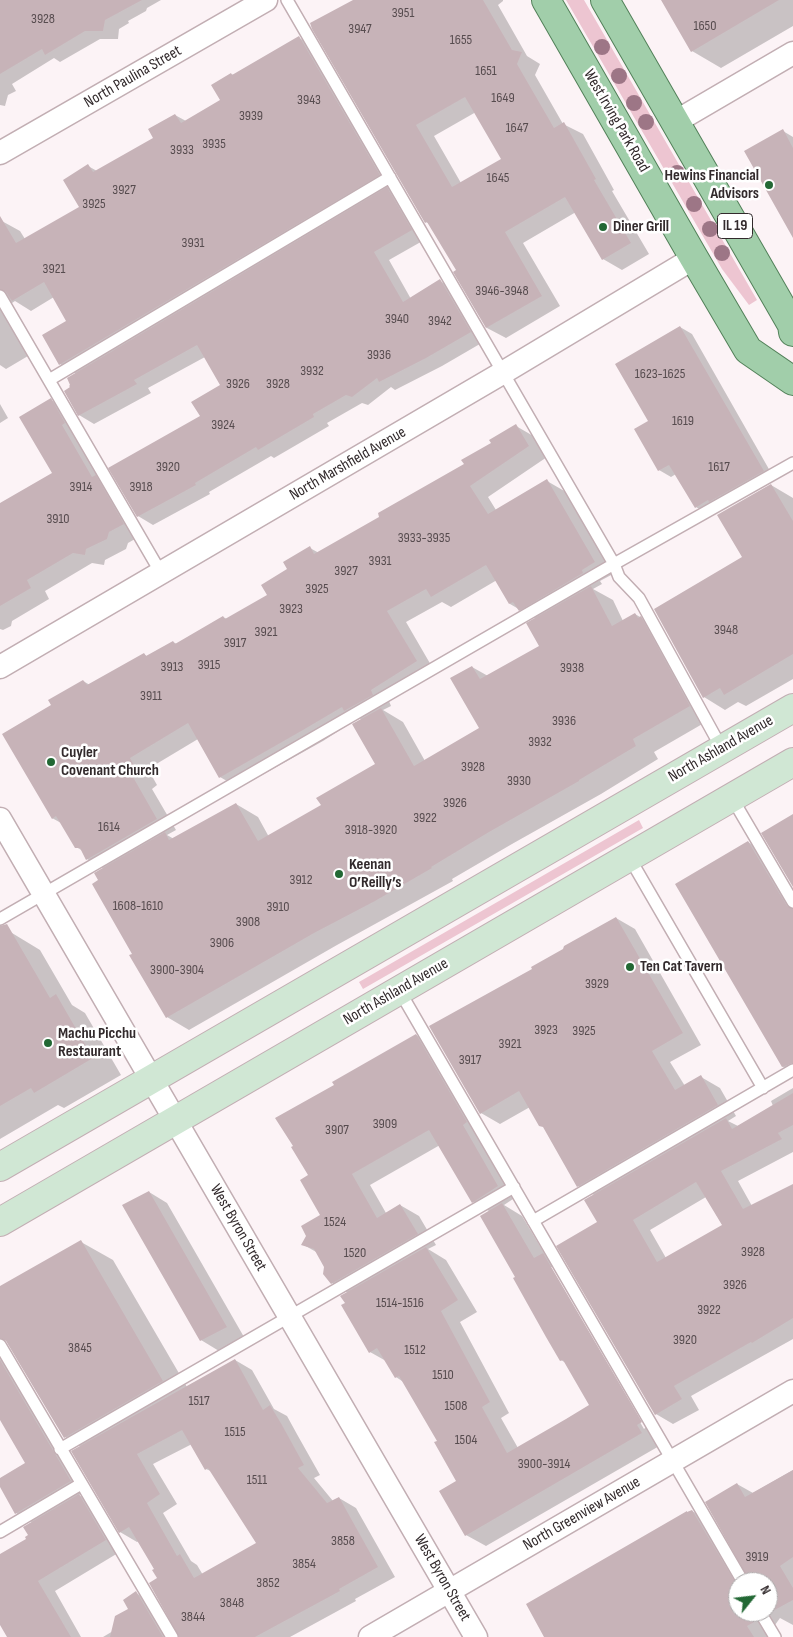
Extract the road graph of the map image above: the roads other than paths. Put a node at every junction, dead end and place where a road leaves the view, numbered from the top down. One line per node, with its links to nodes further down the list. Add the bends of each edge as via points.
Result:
1 (266, 0): 7 (street, North Paulina Street)
2 (287, 0): 8 (lane)
3 (546, 0): 9 (main road, West Irving Park Road)
4 (605, 0): 6 (main road, IL 19)
5 (793, 53): 6 (street)
6 (675, 122): 11 (main road, IL 19, via 792,325)
7 (0, 154)
8 (390, 177): 12 (lane); 13 (lane)
9 (694, 258): 12 (street, North Marshfield Avenue); 14 (main road, West Irving Park Road, via 748,350)
10 (0, 296): 13 (lane)
11 (793, 332)
12 (504, 372): 16 (lane); 17 (street, North Marshfield Avenue)
13 (49, 380): 17 (lane)
14 (793, 381)
15 (793, 463): 16 (lane)
16 (614, 564): 20 (lane, via 619,577 639,598); 25 (lane)
17 (161, 573): 18 (street, North Marshfield Avenue)
18 (0, 667)
19 (793, 708): 20 (main road, North Ashland Avenue)
20 (722, 748): 30 (main road, North Ashland Avenue)
21 (793, 762): 22 (main road, North Ashland Avenue)
22 (732, 798): 24 (main road, North Ashland Avenue); 26 (lane)
23 (0, 819): 25 (street, West Byron Street)
24 (629, 857): 28 (main road, North Ashland Avenue); 31 (lane)
25 (43, 893): 27 (lane); 30 (street, West Byron Street)
26 (793, 902)
27 (0, 919)
28 (399, 990): 32 (main road, North Ashland Avenue); 34 (lane)
29 (793, 1070): 31 (lane)
30 (152, 1079): 32 (street, West Byron Street); 33 (main road, North Ashland Avenue)
31 (762, 1088): 35 (lane)
32 (175, 1121): 36 (main road, North Ashland Avenue); 37 (street, West Byron Street)
33 (0, 1167)
34 (514, 1187): 35 (lane); 37 (lane)
35 (533, 1221): 41 (lane)
36 (0, 1222)
37 (290, 1316): 40 (lane); 45 (street, West Byron Street)
38 (0, 1345): 40 (lane)
39 (793, 1392): 41 (street, North Greenview Avenue)
40 (60, 1449): 42 (lane)
41 (673, 1461): 44 (lane); 45 (street, North Greenview Avenue)
42 (81, 1484): 43 (lane); 47 (lane)
43 (0, 1532)
44 (737, 1572)
45 (450, 1591): 48 (street, North Greenview Avenue); 49 (street, West Byron Street)
46 (766, 1622): 50 (lane)
47 (172, 1637)
48 (370, 1637)
49 (476, 1637)
50 (775, 1637)

